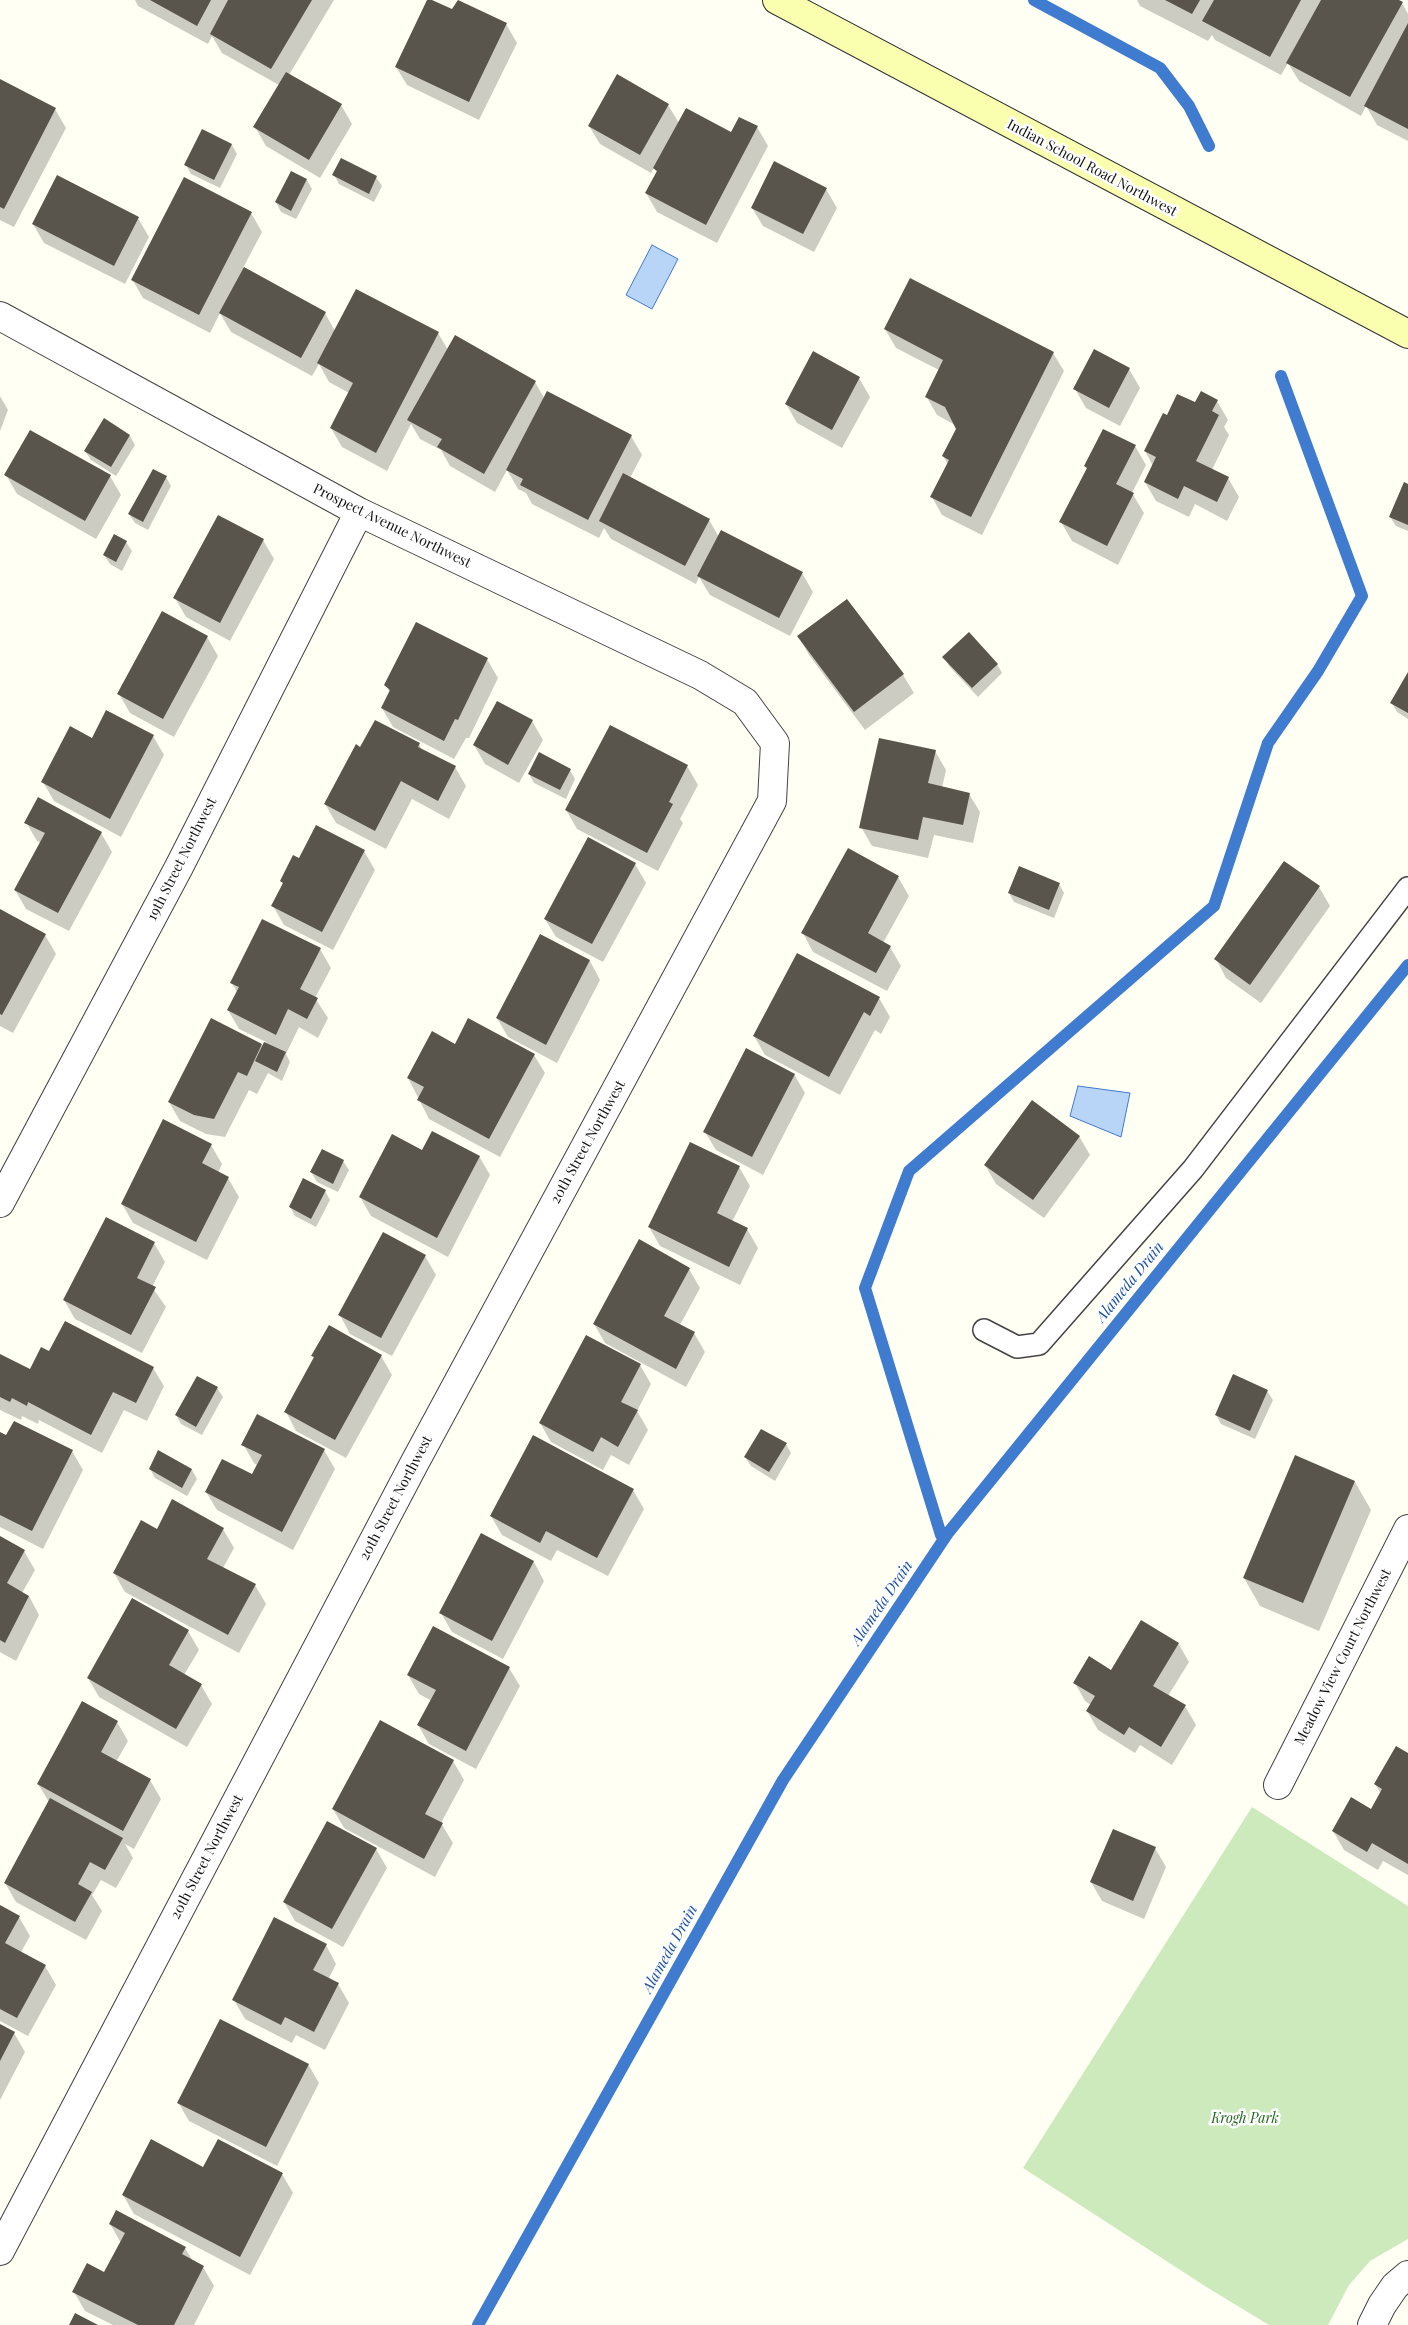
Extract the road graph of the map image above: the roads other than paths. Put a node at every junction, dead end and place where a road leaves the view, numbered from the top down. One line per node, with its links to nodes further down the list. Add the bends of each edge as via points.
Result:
1 (777, 0): 3 (main road, Indian School Road Northwest)
2 (0, 316): 4 (street, Prospect Avenue Northwest)
3 (1408, 334)
4 (359, 512): 5 (street, Prospect Avenue Northwest, via 700,675 745,702); 7 (street, 19th Street Northwest, via 179,867)
5 (775, 743): 11 (street, 20th Street Northwest, via 772,801 415,1462)
6 (1408, 888): 8 (lane, via 1192,1169 1039,1344 1017,1346)
7 (0, 1203)
8 (984, 1330)
9 (1408, 1529): 10 (street, Meadow View Court Northwest)
10 (1278, 1786)
11 (0, 2251)
12 (1408, 2275): 13 (street, via 1395,2286)
13 (1372, 2325)

